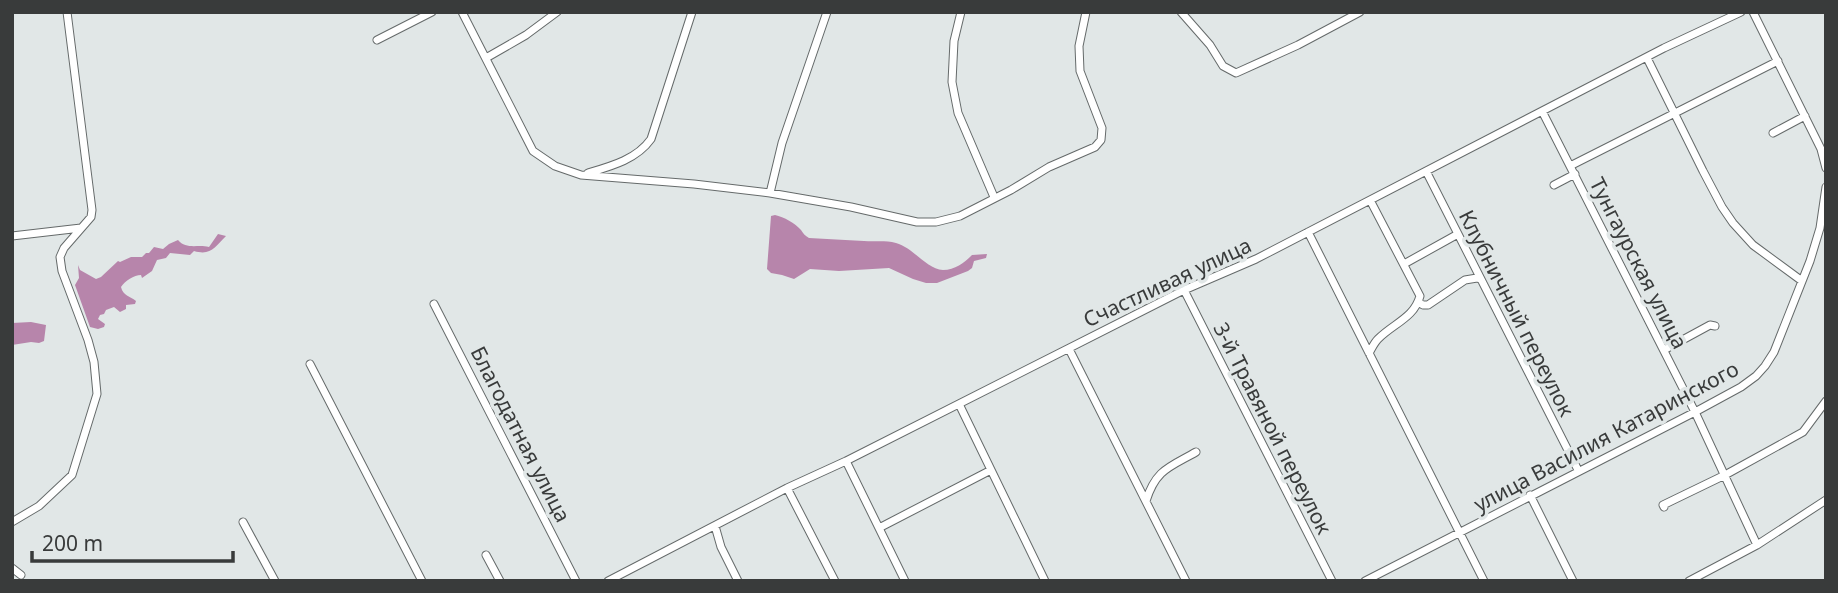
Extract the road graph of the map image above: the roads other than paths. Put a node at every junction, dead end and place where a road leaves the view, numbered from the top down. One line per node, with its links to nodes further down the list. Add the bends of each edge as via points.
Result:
1 (67, 12): 32 (street, via 92,210)
2 (432, 12): 14 (street)
3 (463, 12): 15 (street)
4 (557, 12): 15 (street)
5 (692, 12): 26 (street, via 652,139 624,161)
6 (827, 12): 29 (street, via 782,143)
7 (961, 12): 30 (street, via 952,82 958,113)
8 (1086, 12): 30 (street, via 1079,46 1080,71 1102,128 1101,140)
9 (1181, 12): 13 (street, via 1223,66 1236,73)
10 (1360, 12): 13 (street)
11 (1741, 12): 16 (street, Счастливая улица)
12 (1753, 12): 17 (street)
13 (1350, 15)
14 (377, 40)
15 (486, 58): 26 (street, via 533,151 555,166)
16 (1647, 58): 18 (street, Счастливая улица); 19 (street)
17 (1778, 61): 19 (street); 20 (street)
18 (1542, 111): 22 (street, Тунгаурская улица); 24 (street, Счастливая улица)
19 (1675, 114): 22 (street); 38 (street, via 1734,223 1753,245)
20 (1805, 116): 21 (street); 23 (street)
21 (1773, 133)
22 (1570, 166): 25 (street, Тунгаурская улица)
23 (1826, 168)
24 (1426, 171): 31 (street, Счастливая улица); 34 (street, Клубничный переулок)
25 (1575, 174): 27 (street); 44 (street, Тунгаурская улица)
26 (581, 175): 29 (street)
27 (1554, 186)
28 (1826, 187): 38 (street, улица Василия Катаринского, via 1820,228)
29 (771, 193): 30 (street, via 917,222 960,216)
30 (994, 197)
31 (1370, 200): 33 (street, Счастливая улица); 36 (street)
32 (82, 228): 35 (street); 60 (street, via 60,257 88,340 97,394 72,475 39,506)
33 (1308, 232): 39 (street, Счастливая улица); 45 (street)
34 (1458, 234): 36 (street); 37 (street, Клубничный переулок)
35 (12, 236)
36 (1404, 264): 40 (street, via 1420,296)
37 (1481, 280): 40 (street, via 1465,280 1428,304); 53 (street, Клубничный переулок)
38 (1802, 281): 49 (street, улица Василия Катаринского, via 1765,366 1741,387)
39 (1184, 290): 43 (street, Счастливая улица); 79 (street, 3-й Травяной переулок)
40 (1418, 302): 45 (street)
41 (434, 304): 72 (street, Благодатная улица)
42 (1715, 326): 44 (street)
43 (1069, 348): 48 (street, Счастливая улица); 57 (street)
44 (1664, 350): 49 (street, Тунгаурская улица)
45 (1369, 353): 64 (street)
46 (310, 364): 70 (street)
47 (1826, 401): 54 (street, via 1803,432)
48 (959, 404): 51 (street, Счастливая улица); 52 (street)
49 (1695, 411): 53 (street, улица Василия Катаринского); 54 (street, Тунгаурская улица)
50 (1196, 452): 57 (street, via 1156,478)
51 (846, 461): 55 (street, Счастливая улица); 63 (street)
52 (991, 470): 63 (street); 77 (street)
53 (1578, 470): 56 (street, улица Василия Катаринского)
54 (1726, 475): 59 (street); 65 (street, Тунгаурская улица)
55 (787, 488): 62 (street, Счастливая улица); 75 (street)
56 (1530, 495): 64 (street, улица Василия Катаринского); 82 (street)
57 (1146, 500): 78 (street)
58 (1826, 500): 65 (street)
59 (1664, 507)
60 (12, 522)
61 (243, 522): 69 (street)
62 (715, 526): 73 (street, Счастливая улица); 74 (street)
63 (879, 528): 76 (street)
64 (1460, 533): 80 (street, улица Василия Катаринского); 81 (street)
65 (1757, 545): 83 (street)
66 (486, 555): 71 (street)
67 (12, 568): 68 (street)
68 (21, 575)
69 (275, 581)
70 (422, 581)
71 (500, 581)
72 (576, 581)
73 (608, 581)
74 (738, 581)
75 (835, 581)
76 (905, 581)
77 (1045, 581)
78 (1186, 581)
79 (1332, 581)
80 (1365, 581)
81 (1484, 581)
82 (1573, 581)
83 (1689, 581)

